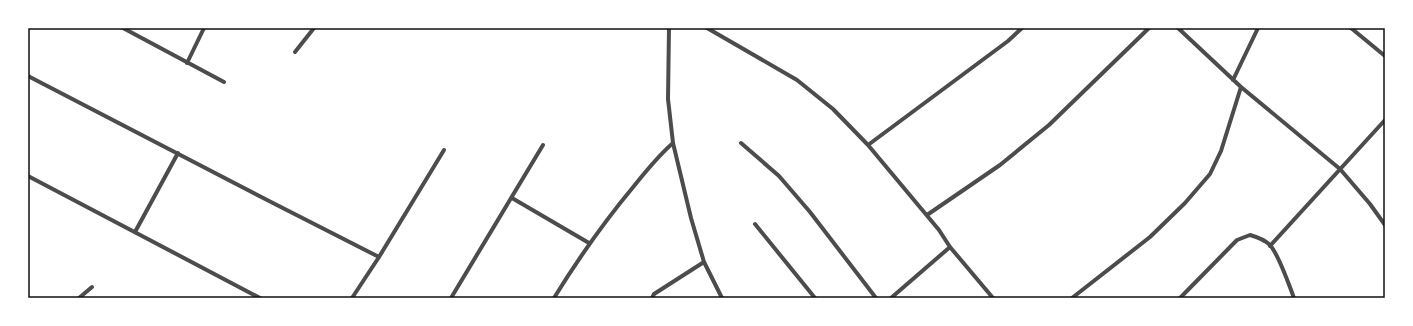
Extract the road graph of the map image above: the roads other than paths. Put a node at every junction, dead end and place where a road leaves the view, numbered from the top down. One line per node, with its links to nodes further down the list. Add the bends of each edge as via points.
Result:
1 (122, 28): 11 (street)
2 (204, 28): 14 (street)
3 (314, 28): 12 (street)
4 (669, 28): 20 (street, via 668,99)
5 (707, 28): 23 (street, via 797,80 833,109)
6 (1022, 28): 23 (street)
7 (1149, 28): 29 (street, via 1049,125 1000,165)
8 (1178, 28): 16 (street)
9 (1258, 28): 16 (street)
10 (1351, 28): 13 (street)
11 (128, 29): 14 (street)
12 (295, 52)
13 (1385, 56)
14 (188, 62): 17 (street)
15 (28, 76): 25 (street)
16 (1233, 80): 18 (street)
17 (224, 82)
18 (1241, 87): 26 (street); 50 (street, via 1221,151 1210,174 1186,203 1150,237)
19 (1385, 120): 26 (street)
20 (673, 143): 33 (street, via 661,153 608,216); 37 (street)
21 (741, 143): 47 (street, via 779,176)
22 (543, 145): 28 (street)
23 (868, 145): 29 (street)
24 (444, 150): 36 (street)
25 (178, 153): 32 (street); 36 (street)
26 (1340, 169): 31 (street); 34 (street)
27 (28, 176): 32 (street)
28 (512, 198): 33 (street); 42 (street)
29 (927, 215): 35 (street)
30 (755, 224): 46 (street)
31 (1385, 225)
32 (136, 232): 40 (street)
33 (589, 243): 43 (street)
34 (1270, 246): 51 (street, via 1250,235 1237,240); 52 (street)
35 (950, 247): 48 (street); 49 (street)
36 (379, 257): 41 (street)
37 (704, 262): 44 (street, via 654,294); 45 (street)
38 (92, 287): 39 (street)
39 (79, 298)
40 (260, 298)
41 (352, 298)
42 (451, 298)
43 (554, 298)
44 (652, 298)
45 (722, 298)
46 (815, 298)
47 (876, 298)
48 (891, 298)
49 (993, 298)
50 (1072, 298)
51 (1180, 298)
52 (1294, 298)

